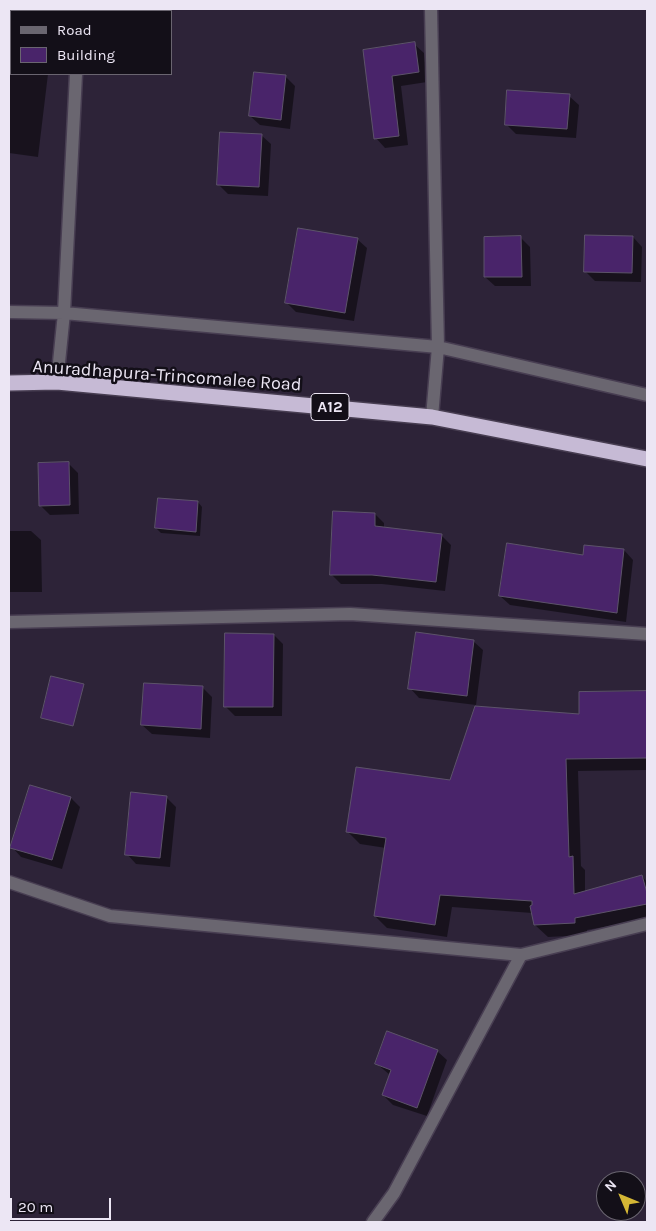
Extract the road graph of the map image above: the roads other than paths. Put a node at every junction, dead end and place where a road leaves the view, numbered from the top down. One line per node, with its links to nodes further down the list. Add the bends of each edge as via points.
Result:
1 (431, 9): 5 (street)
2 (76, 75): 4 (street)
3 (9, 312): 4 (street)
4 (64, 314): 5 (street); 6 (street)
5 (438, 347): 8 (street); 9 (street)
6 (57, 382): 7 (highway, Anuradhapura-Trincomalee Road / A12); 9 (highway, Anuradhapura-Trincomalee Road / A12)
7 (9, 383)
8 (647, 395)
9 (432, 417): 10 (highway, Anuradhapura-Trincomalee Road / A12)
10 (647, 459)
11 (9, 622): 12 (street, via 350,614)
12 (647, 634)
13 (9, 882): 15 (street, via 110,916)
14 (647, 924): 15 (street)
15 (521, 955): 16 (street, via 394,1193)
16 (373, 1222)

